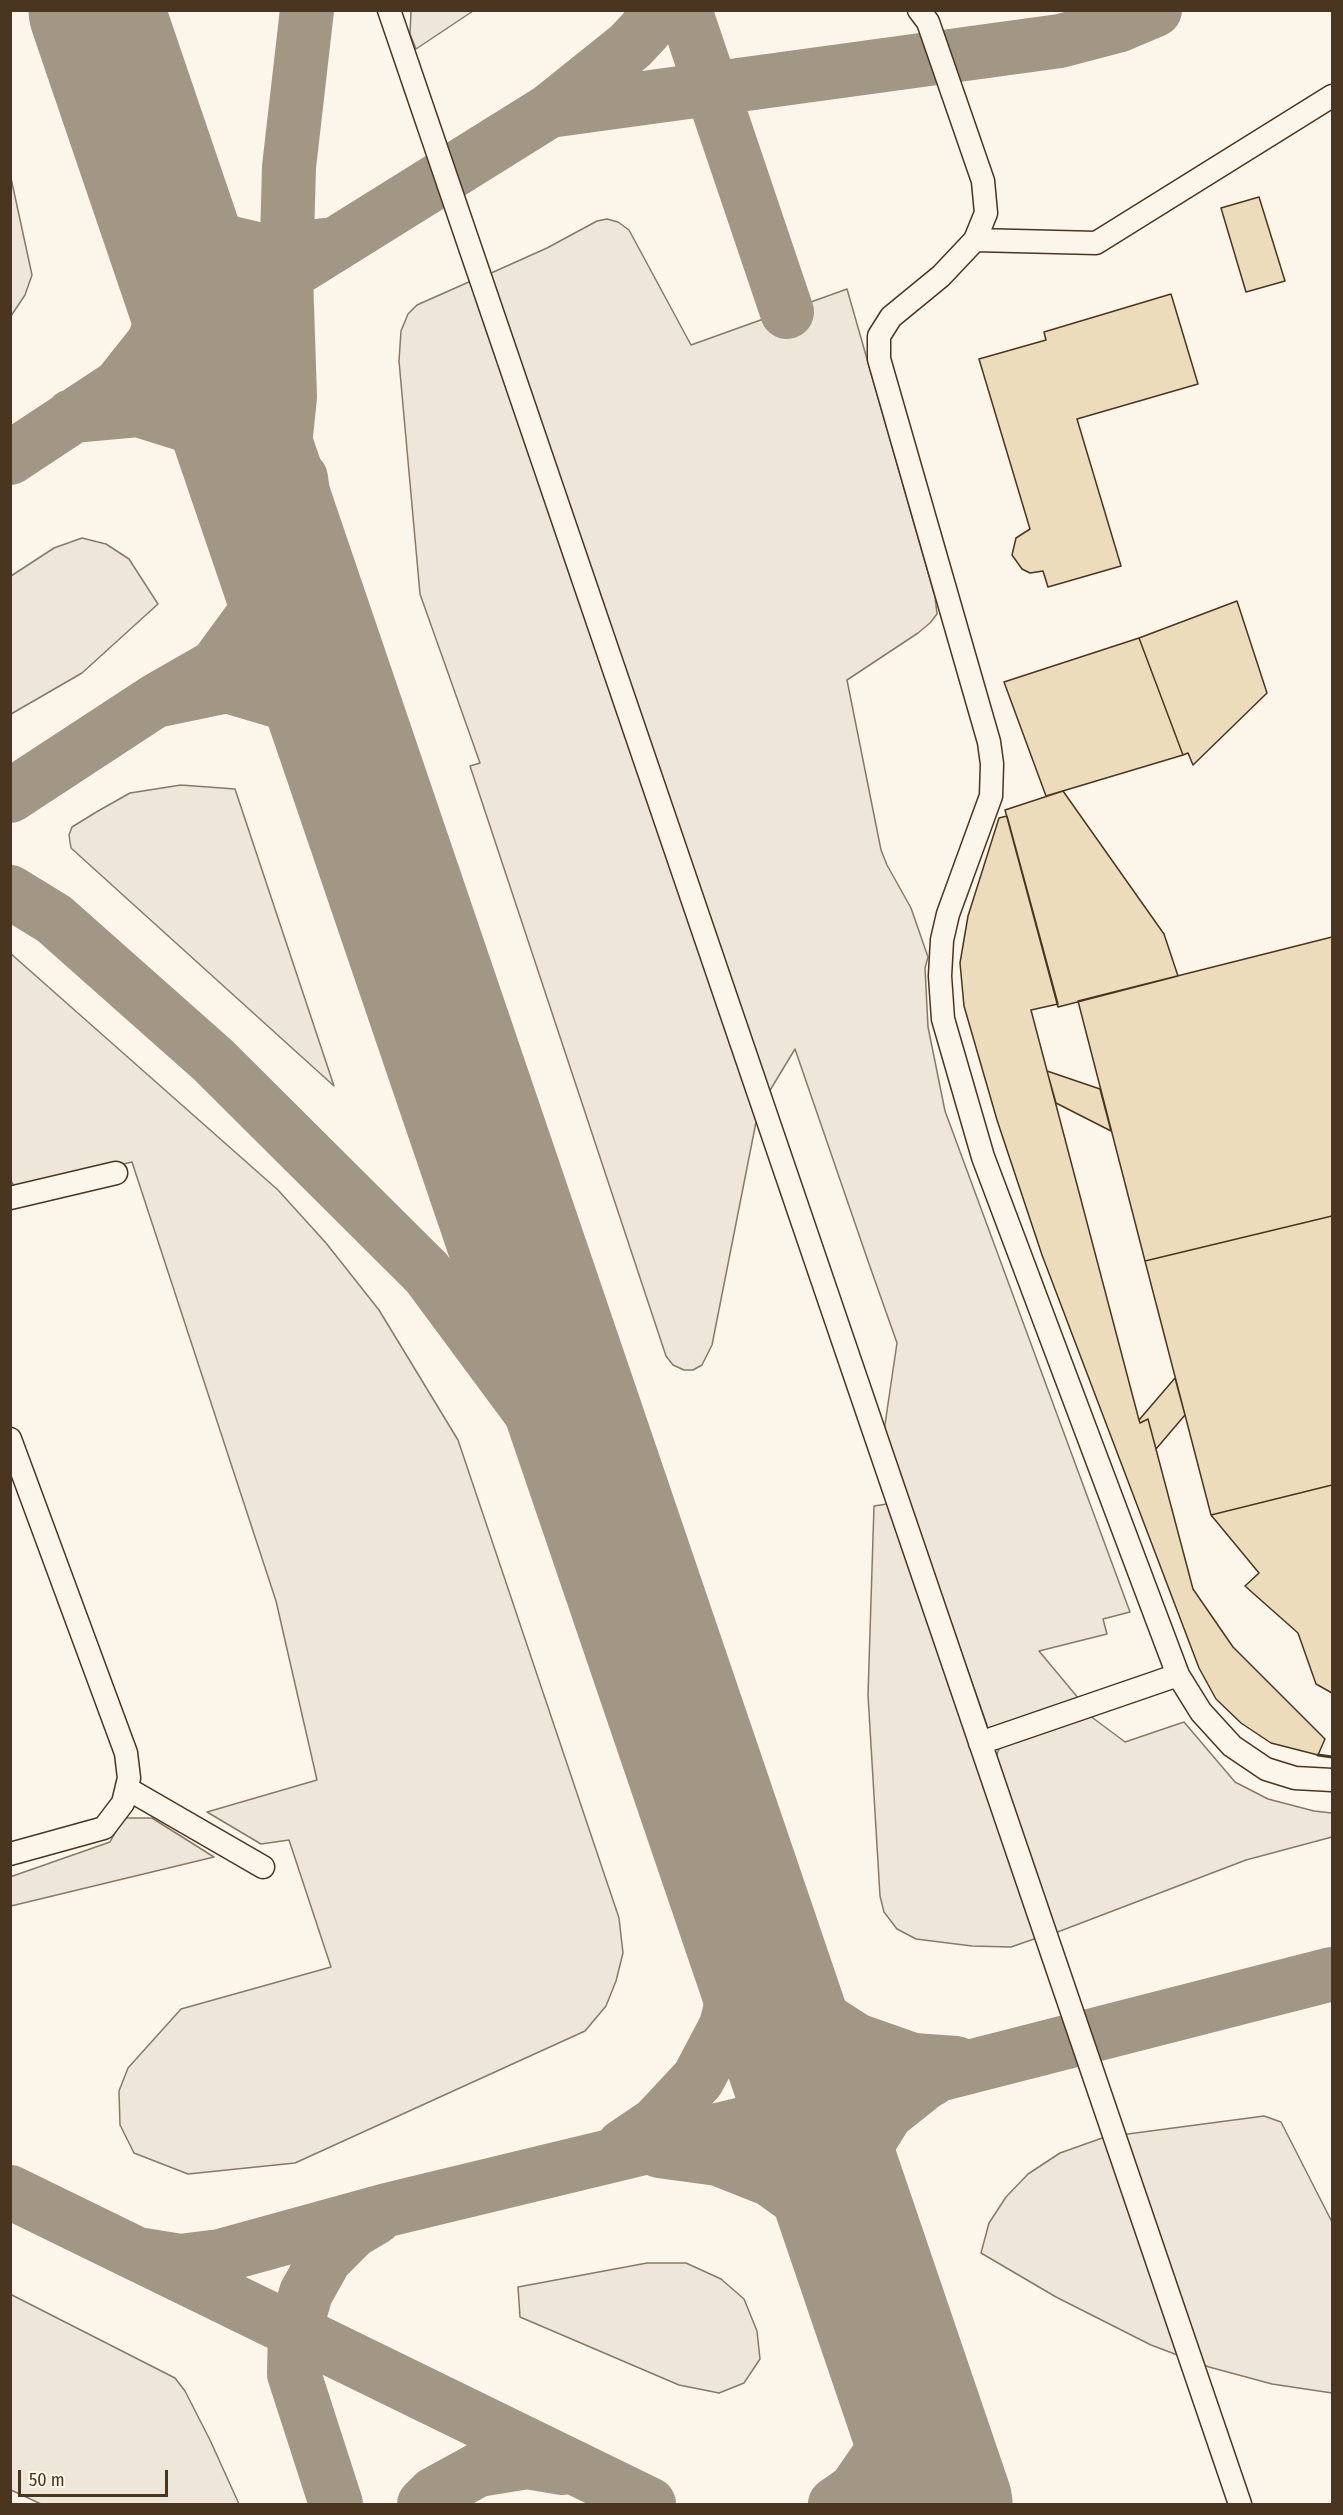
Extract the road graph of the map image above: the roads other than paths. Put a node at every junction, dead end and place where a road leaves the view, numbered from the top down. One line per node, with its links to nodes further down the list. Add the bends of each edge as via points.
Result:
1 (388, 10): 9 (lane)
2 (919, 10): 4 (lane, via 928,22 983,181 986,213)
3 (1332, 96): 4 (lane, via 1096,243)
4 (975, 240): 8 (lane, via 941,276 891,317 879,336 879,359 989,742 992,764 991,796 942,940 943,1019 983,1157)
5 (116, 1173): 6 (lane)
6 (10, 1198)
7 (10, 1439): 11 (lane, via 126,1753)
8 (1178, 1676): 9 (lane); 10 (lane, via 1201,1712 1232,1746 1266,1769 1295,1778)
9 (980, 1743): 14 (lane)
10 (1332, 1780)
11 (128, 1789): 12 (lane, via 123,1803 104,1828); 13 (lane)
12 (10, 1854)
13 (263, 1867)
14 (1240, 2505)

